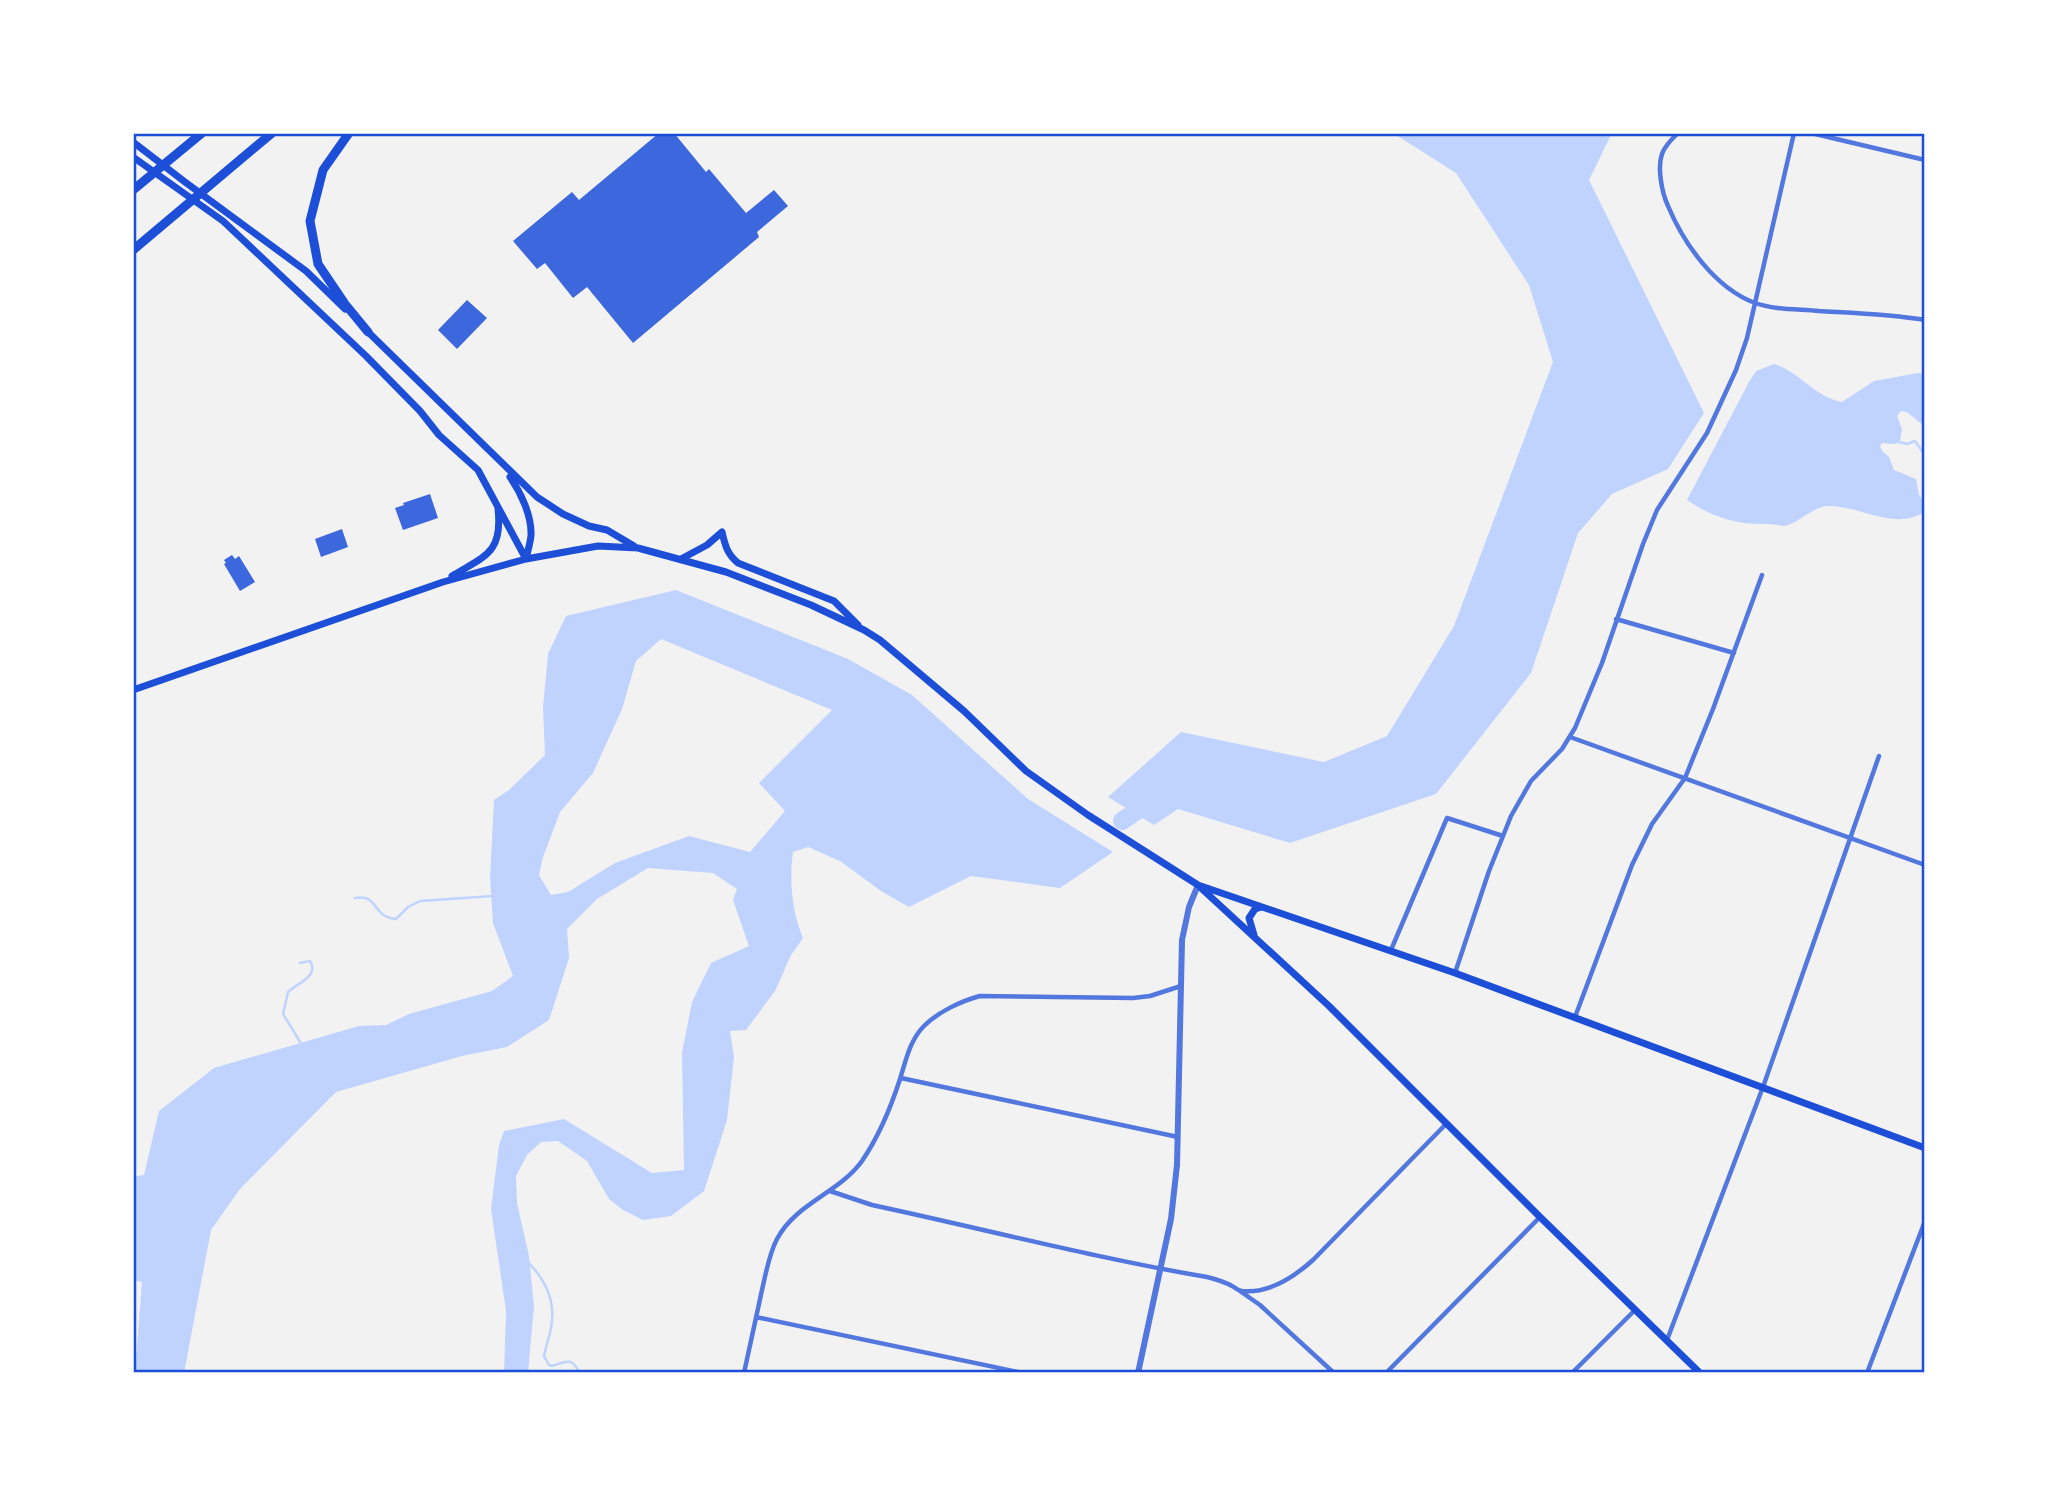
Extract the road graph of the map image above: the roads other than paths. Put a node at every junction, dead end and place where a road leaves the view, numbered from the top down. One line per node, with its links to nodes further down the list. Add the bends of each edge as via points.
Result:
1 (202, 133): 10 (highway)
2 (349, 133): 14 (highway, via 323,170 310,221 318,264)
3 (1678, 133): 12 (street, via 1668,142 1660,161 1666,202 1689,248 1715,275)
4 (1794, 133): 12 (street)
5 (1811, 133): 9 (street)
6 (268, 136): 11 (highway)
7 (133, 142): 14 (main road, via 306,271)
8 (133, 157): 16 (main road, via 223,221 379,368 439,435 478,470)
9 (1925, 160)
10 (133, 190)
11 (133, 250)
12 (1754, 303): 13 (street); 22 (street, via 1736,370 1707,433 1657,510)
13 (1925, 320)
14 (368, 332): 15 (main road)
15 (502, 463): 17 (main road, via 537,497 563,514 607,530); 18 (main road, via 526,511 531,534)
16 (497, 502): 18 (main road); 21 (main road, via 498,538 487,554)
17 (638, 548): 18 (main road, via 598,546); 19 (main road)
18 (526, 559): 21 (main road)
19 (681, 560): 23 (main road, via 726,572); 23 (main road, via 722,532 730,557 738,563 834,601)
20 (1762, 575): 24 (street)
21 (443, 582): 25 (main road)
22 (1616, 619): 24 (street); 26 (street)
23 (864, 630): 32 (main road, via 964,711 1026,771)
24 (1734, 653): 28 (street)
25 (133, 690)
26 (1570, 737): 28 (street); 29 (street, via 1531,781)
27 (1880, 756): 30 (street)
28 (1685, 778): 30 (street); 38 (street, via 1652,824 1632,865)
29 (1503, 836): 35 (street, via 1447,818); 36 (street)
30 (1851, 838): 31 (street); 40 (street)
31 (1925, 865)
32 (1198, 885): 33 (main road); 34 (main road); 37 (street, via 1182,940)
33 (1262, 907): 34 (main road, via 1249,918); 35 (main road)
34 (1256, 939): 41 (main road)
35 (1390, 951): 36 (main road)
36 (1455, 973): 38 (main road)
37 (1181, 986): 39 (street, via 1133,998 967,999 923,1027 905,1059); 42 (street)
38 (1575, 1017): 40 (main road)
39 (901, 1077): 42 (street); 44 (street, via 862,1161)
40 (1763, 1087): 43 (main road); 51 (street)
41 (1446, 1124): 45 (main road); 48 (street, via 1298,1274 1266,1288)
42 (1178, 1137): 47 (street, via 1171,1219)
43 (1925, 1148)
44 (830, 1191): 47 (street, via 872,1205); 50 (street, via 785,1224 775,1242)
45 (1540, 1217): 49 (main road); 56 (street)
46 (1925, 1221): 59 (street)
47 (1160, 1269): 48 (street, via 1212,1278); 54 (street)
48 (1240, 1291): 55 (street)
49 (1635, 1310): 51 (main road); 57 (street)
50 (756, 1317): 52 (street); 53 (street)
51 (1667, 1340): 58 (main road)
52 (744, 1373)
53 (1023, 1373)
54 (1138, 1373)
55 (1335, 1373)
56 (1386, 1373)
57 (1572, 1373)
58 (1700, 1373)
59 (1867, 1373)

